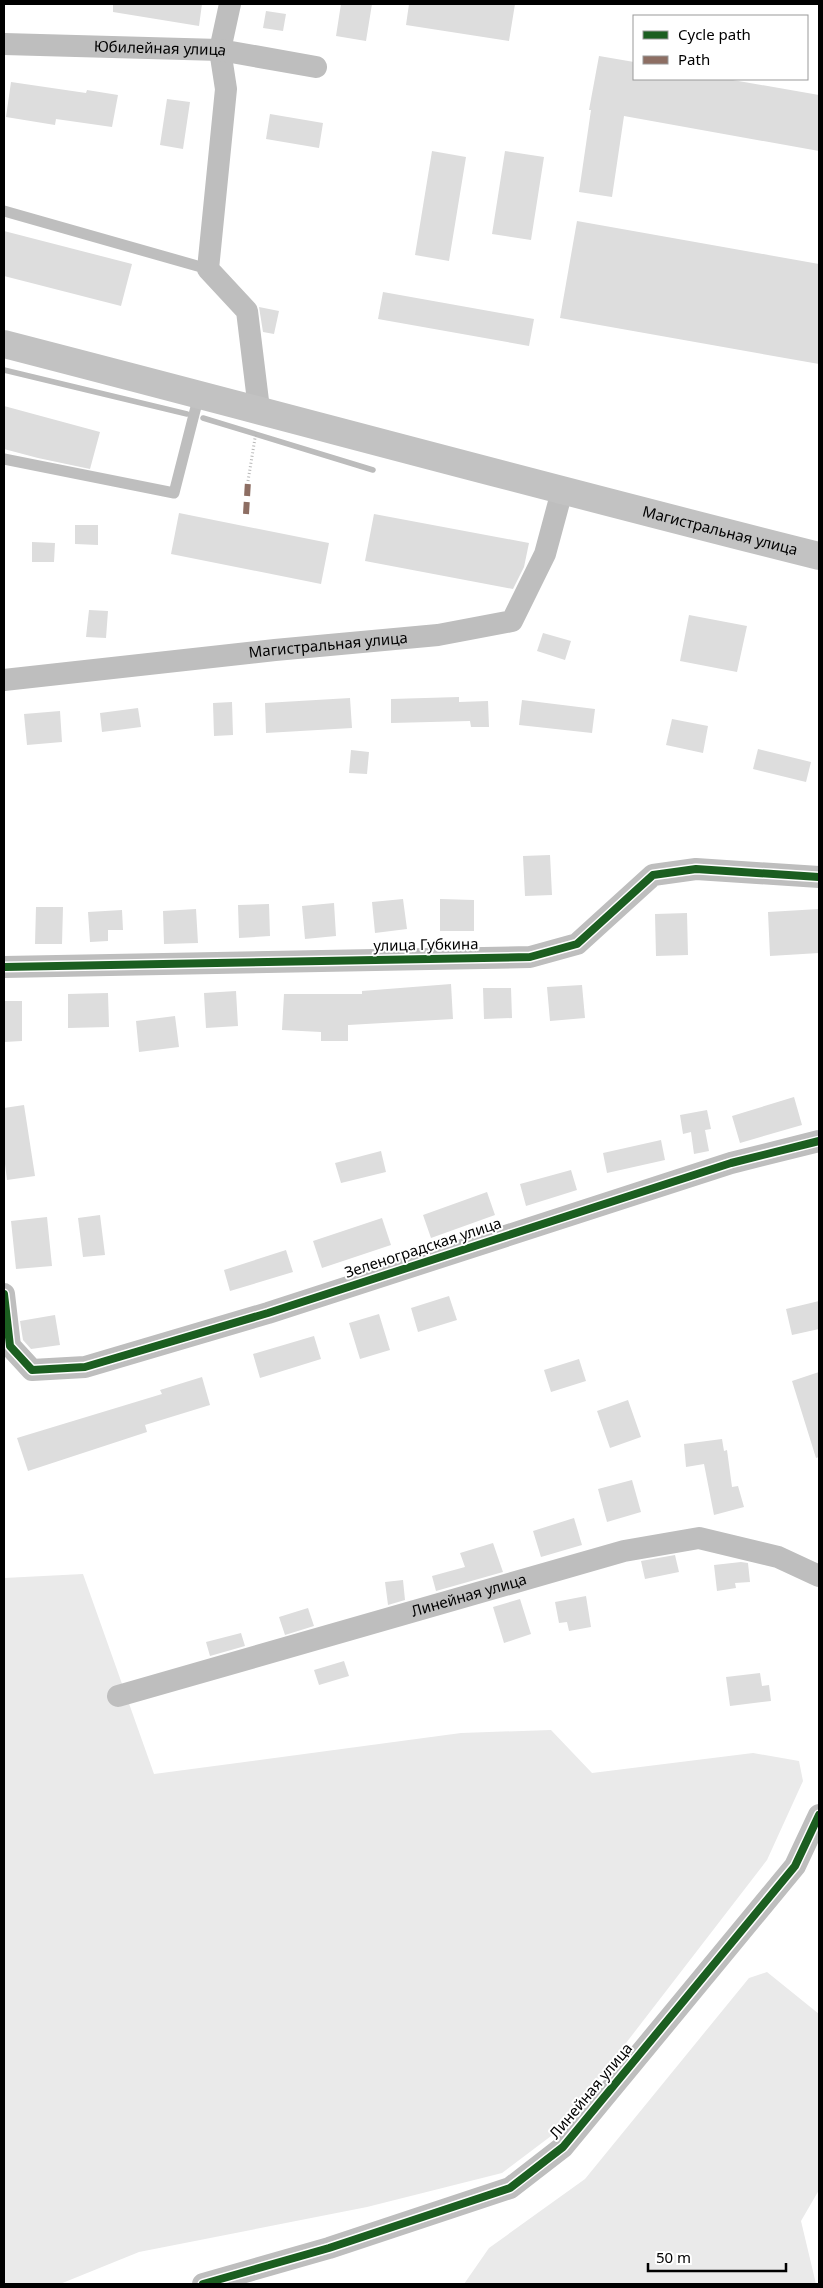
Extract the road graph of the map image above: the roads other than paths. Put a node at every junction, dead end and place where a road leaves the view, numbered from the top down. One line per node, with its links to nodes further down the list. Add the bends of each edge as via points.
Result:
1 (230, 4): 3 (street)
2 (4, 44): 3 (street, Юбилейная улица)
3 (220, 50): 4 (street, Юбилейная улица); 6 (street, via 226,89)
4 (316, 67)
5 (4, 211): 6 (lane)
6 (208, 269): 9 (street, via 247,311)
7 (4, 344): 8 (main road, Магистральная улица)
8 (200, 394): 9 (main road, Магистральная улица); 10 (lane, via 174,494)
9 (258, 419): 11 (main road, Магистральная улица)
10 (4, 458)
11 (562, 491): 12 (main road, Магистральная улица); 13 (street, Магистральная улица, via 545,554 512,621 438,635)
12 (819, 556)
13 (4, 680)
14 (819, 876): 15 (street, улица Губкина, via 696,869 653,875 577,944 530,957)
15 (4, 967)
16 (819, 1141): 17 (street, Зеленоградская улица, via 731,1163 277,1310 85,1367 32,1370 10,1346)
17 (4, 1294)
18 (819, 1576): 19 (street, Линейная улица, via 778,1557 699,1538 624,1550)
19 (118, 1696)
20 (819, 1815): 21 (street, Линейная улица, via 796,1866 563,2147 510,2188 347,2242)
21 (203, 2284)

